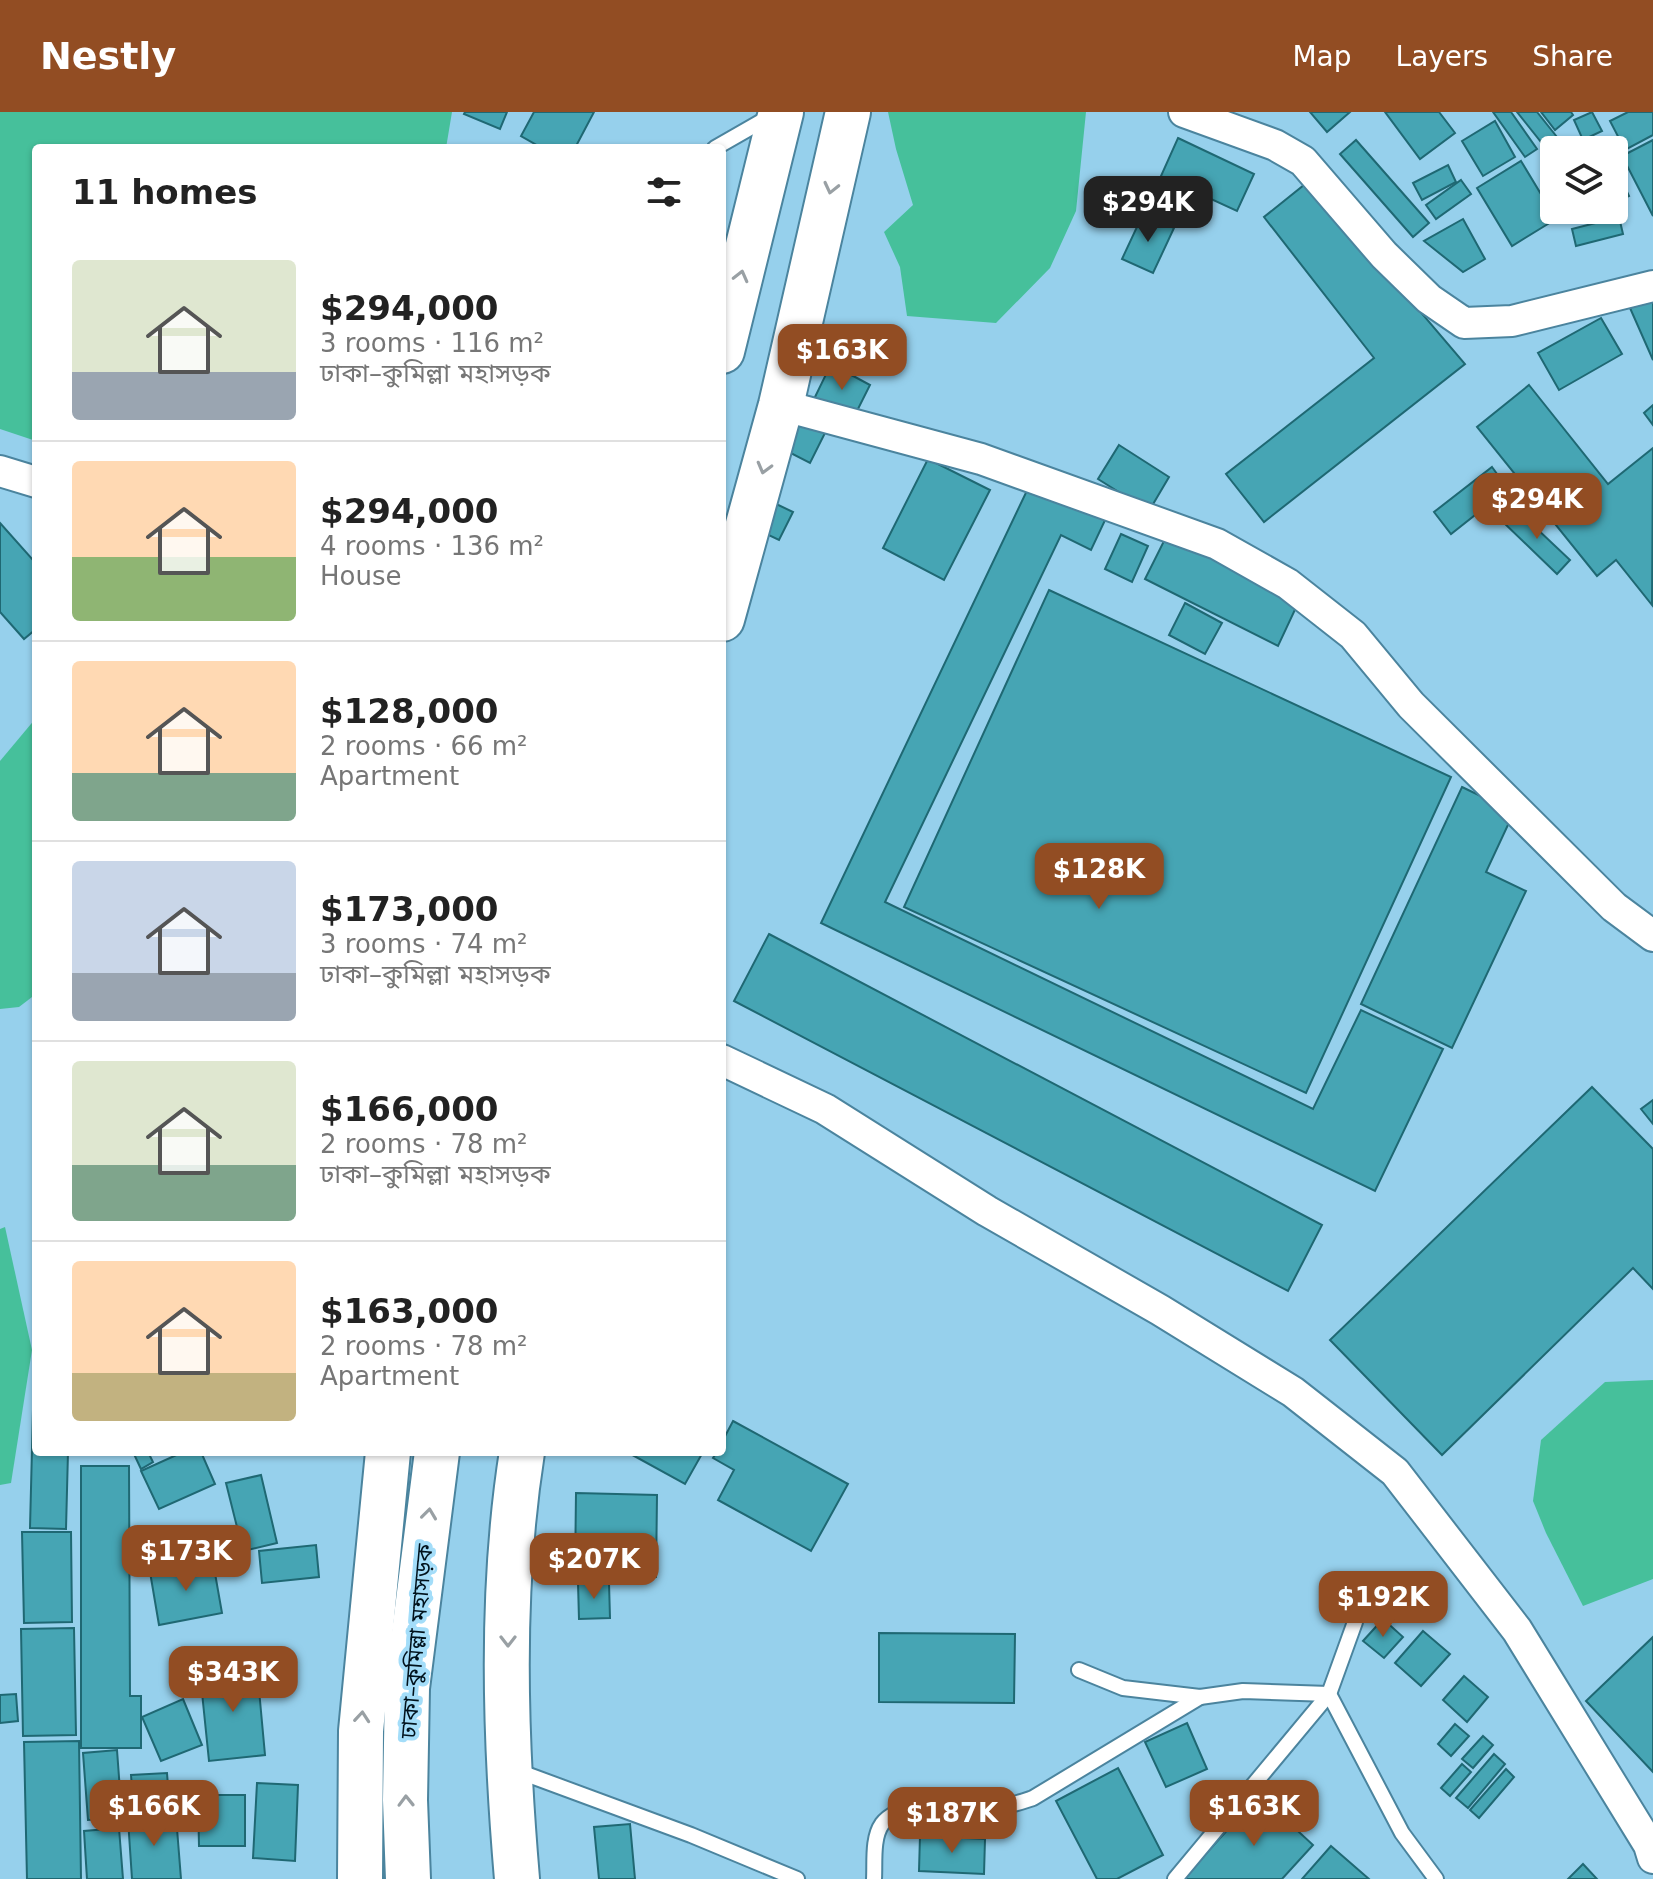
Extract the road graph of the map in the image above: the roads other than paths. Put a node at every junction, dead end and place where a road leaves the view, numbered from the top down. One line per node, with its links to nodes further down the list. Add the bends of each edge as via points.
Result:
1 (780, 112): 4 (lane); 6 (highway, one-way to 1)
2 (848, 112): 7 (highway, one-way to 7)
3 (1184, 112): 5 (street, via 1275,145 1303,161 1384,255 1429,299 1464,323 1512,321)
4 (722, 144)
5 (1653, 286)
6 (726, 335)
7 (781, 405): 10 (highway, one-way to 10); 11 (street, via 981,459 1217,544 1288,584 1353,635 1411,705 1614,907)
8 (1, 473): 9 (street)
9 (32, 481)
10 (726, 604)
11 (1653, 936)
12 (726, 1062): 21 (street, via 825,1109 987,1211 1173,1318 1293,1392 1395,1472 1517,1630)
13 (388, 1456): 22 (highway, one-way to 13, via 361,1731)
14 (436, 1456): 23 (highway, ঢাকা–কুমিল্লা মহাসড়ক, one-way to 14, via 407,1688)
15 (522, 1456): 20 (highway, one-way to 20, via 508,1614)
16 (1355, 1622): 18 (lane)
17 (1079, 1670): 19 (lane, via 1123,1688)
18 (1329, 1694): 19 (lane, via 1243,1691); 27 (lane); 28 (lane, via 1402,1833)
19 (1200, 1697): 26 (lane, via 1033,1798 1005,1806 932,1806 896,1814 883,1823 876,1840)
20 (508, 1767): 24 (highway); 25 (lane)
21 (1653, 1858)
22 (360, 1879)
23 (408, 1879)
24 (517, 1879)
25 (797, 1879)
26 (874, 1879)
27 (1175, 1879)
28 (1436, 1879)

